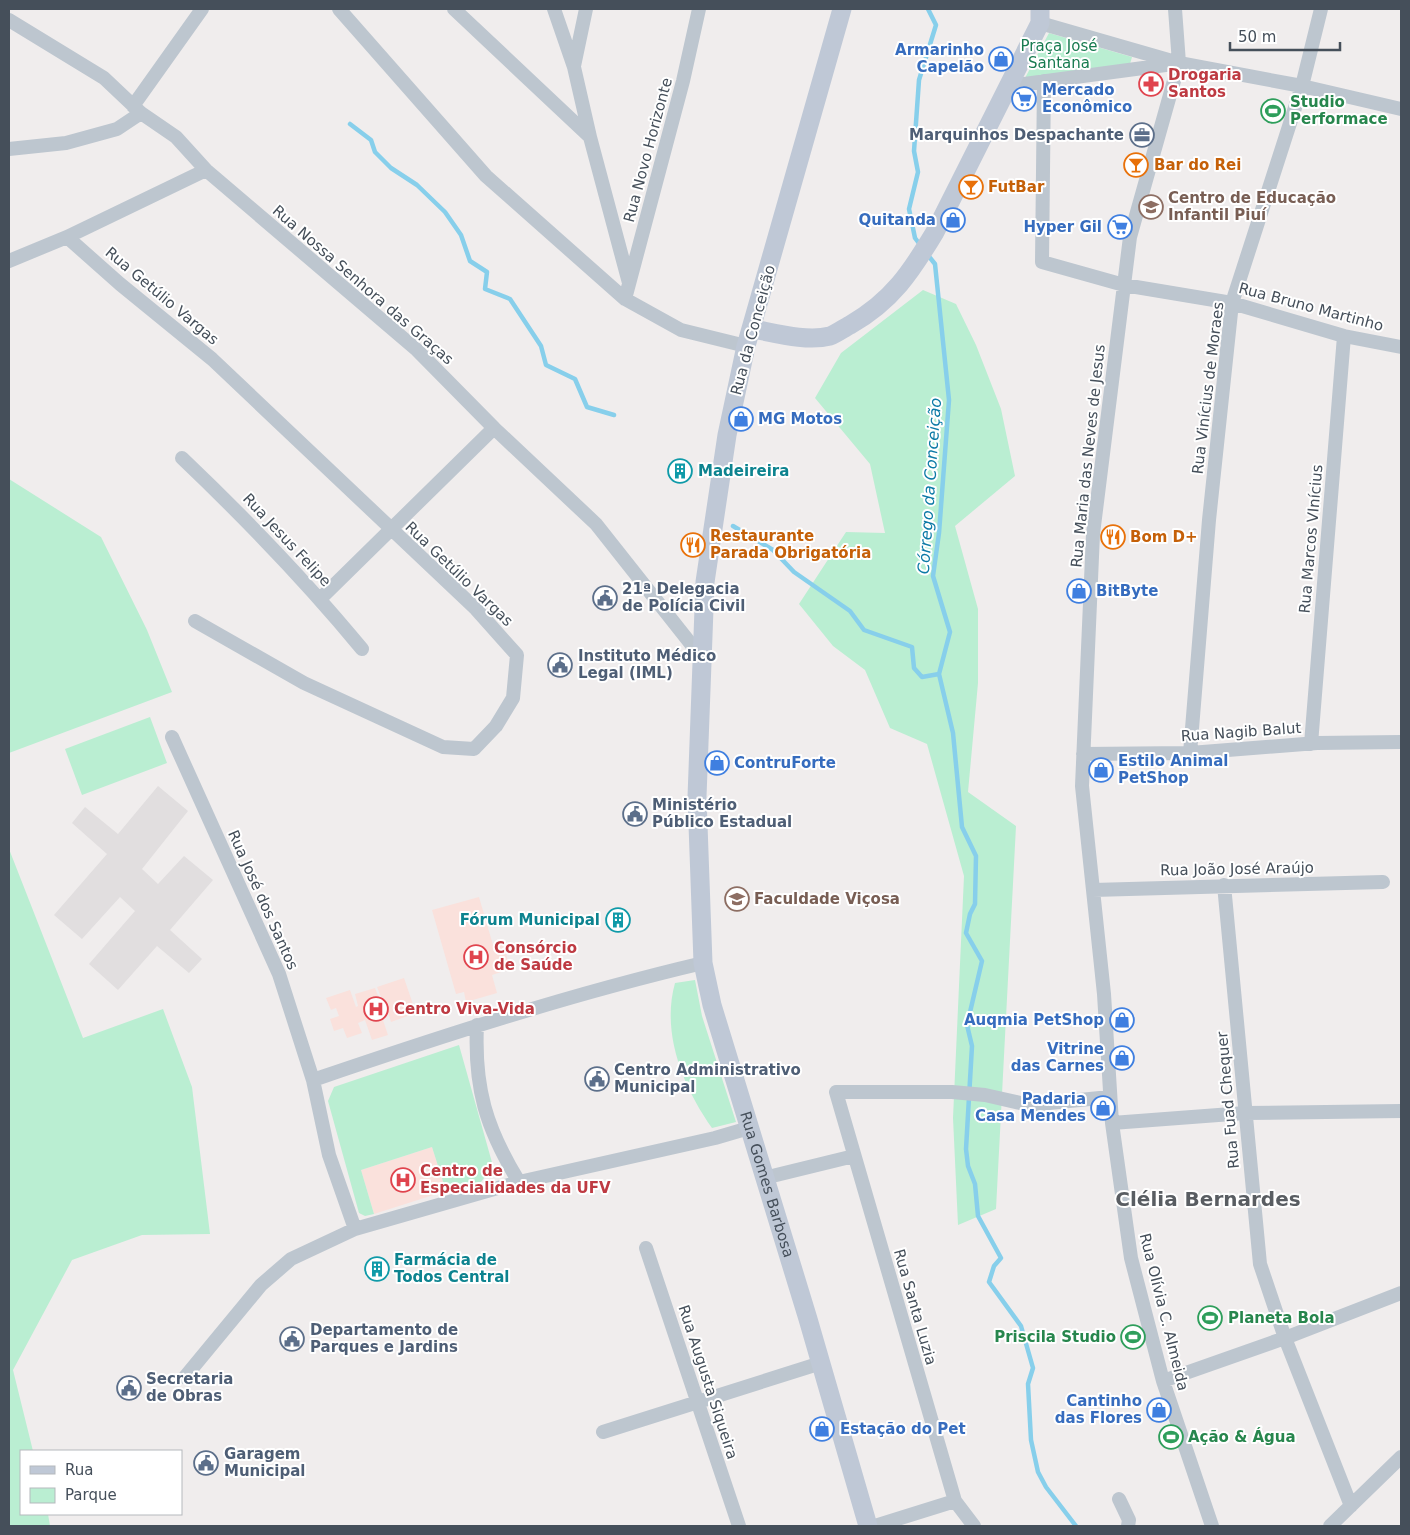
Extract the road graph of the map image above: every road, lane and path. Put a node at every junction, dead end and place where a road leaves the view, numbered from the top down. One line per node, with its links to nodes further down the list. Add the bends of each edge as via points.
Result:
1 (202, 9): 18 (street)
2 (339, 9): 26 (street, via 486,176)
3 (454, 9): 19 (street)
4 (554, 9): 13 (street)
5 (586, 9): 13 (street)
6 (699, 9): 24 (street, Rua Novo Horizonte)
7 (842, 9): 29 (street, Rua da Conceição)
8 (1175, 9): 12 (street, Rua Maria das Neves de Jesus)
9 (1320, 9): 16 (street, Rua Vinícius de Moraes)
10 (1040, 16): 12 (street); 15 (street)
11 (9, 20): 18 (street, Rua Nossa Senhora das Graças, via 104,78)
12 (1179, 63): 14 (street); 16 (street); 25 (street, Rua Maria das Neves de Jesus, via 1130,237)
13 (574, 67): 19 (street)
14 (1044, 81): 15 (street); 25 (street, Rua Bruno Martinho, via 1042,262)
15 (1009, 86): 29 (street, via 935,232 892,296 830,336)
16 (1302, 86): 17 (street); 27 (street, Rua Vinícius de Moraes)
17 (1400, 105)
18 (137, 110): 20 (street, via 117,129 66,143); 21 (street, Rua Nossa Senhora das Graças, via 176,137)
19 (590, 137): 24 (street)
20 (9, 149)
21 (206, 170): 22 (street); 31 (street, Rua Nossa Senhora das Graças, via 417,350)
22 (67, 237): 23 (street); 33 (street, Rua Getúlio Vargas, via 212,359)
23 (9, 261)
24 (629, 283): 26 (street, Rua Novo Horizonte)
25 (1124, 285): 27 (street, Rua Bruno Martinho); 42 (street, Rua Maria das Neves de Jesus, via 1093,534)
26 (625, 300): 29 (street, via 681,330)
27 (1232, 303): 28 (street, Rua Bruno Martinho); 41 (street, Rua Vinícius de Moraes, via 1209,520)
28 (1344, 336): 30 (street, Rua Bruno Martinho); 40 (street, Rua Marcos VInícius)
29 (750, 337): 37 (street, Rua da Conceição, via 727,436 705,582)
30 (1401, 347)
31 (494, 428): 33 (street); 37 (street, Rua Nossa Senhora das Graças, via 596,524)
32 (182, 458): 34 (street, Rua Jesus Felipe, via 250,523)
33 (391, 530): 34 (street); 35 (street, Rua Getúlio Vargas, via 476,610 517,656 513,698 496,726 474,749 443,747 434,743 304,682)
34 (320, 599): 36 (street, Rua Jesus Felipe)
35 (195, 620)
36 (362, 649)
37 (702, 658): 46 (street, Rua Gomes Barbosa, via 697,798)
38 (172, 737): 48 (street, Rua José dos Santos, via 279,974)
39 (1401, 742): 40 (street, Rua Nagib Balut)
40 (1311, 744): 41 (street, Rua Nagib Balut)
41 (1190, 753): 42 (street, Rua Nagib Balut)
42 (1083, 754): 45 (street, Rua Maria das Neves de Jesus, via 1082,786)
43 (1383, 882): 44 (street, Rua João José Araújo)
44 (1224, 885): 45 (street, Rua João José Araújo); 51 (street, Rua Fuad Chequer)
45 (1093, 890): 49 (street, Rua Olívia C. Almeida)
46 (703, 963): 47 (street); 53 (street, Rua Gomes Barbosa)
47 (477, 1025): 48 (street); 56 (street, via 476,1058 483,1105 499,1148)
48 (313, 1080): 57 (street, Rua José dos Santos, via 330,1155)
49 (1110, 1097): 52 (street, Rua Olívia C. Almeida); 54 (street, Rua Santa Luzia, via 1029,1106 952,1092 836,1092)
50 (1401, 1111): 51 (street)
51 (1245, 1113): 52 (street); 60 (street, Rua Fuad Chequer, via 1260,1264)
52 (1112, 1123): 63 (street, Rua Olívia C. Almeida, via 1130,1258)
53 (749, 1128): 55 (street, Rua Gomes Barbosa); 56 (street)
54 (854, 1156): 55 (street); 68 (street, Rua Santa Luzia)
55 (764, 1178): 61 (street, Rua Gomes Barbosa)
56 (519, 1182): 57 (street)
57 (354, 1229): 62 (street, via 291,1259 261,1285)
58 (646, 1248): 64 (street, Rua Augusta Siqueira)
59 (1401, 1294): 60 (street)
60 (1285, 1338): 63 (street); 69 (street, Rua Fuad Chequer)
61 (821, 1363): 64 (street); 71 (street, Rua Gomes Barbosa)
62 (185, 1377)
63 (1163, 1381): 75 (street, Rua Olívia C. Almeida)
64 (696, 1403): 65 (street); 70 (street, Rua Augusta Siqueira)
65 (603, 1432)
66 (1401, 1458): 69 (street)
67 (1119, 1499): 74 (street)
68 (955, 1501): 72 (street); 73 (street, Rua Santa Luzia)
69 (1351, 1506): 76 (street)
70 (739, 1526)
71 (868, 1526)
72 (875, 1526)
73 (974, 1526)
74 (1128, 1526)
75 (1212, 1526)
76 (1330, 1526)

